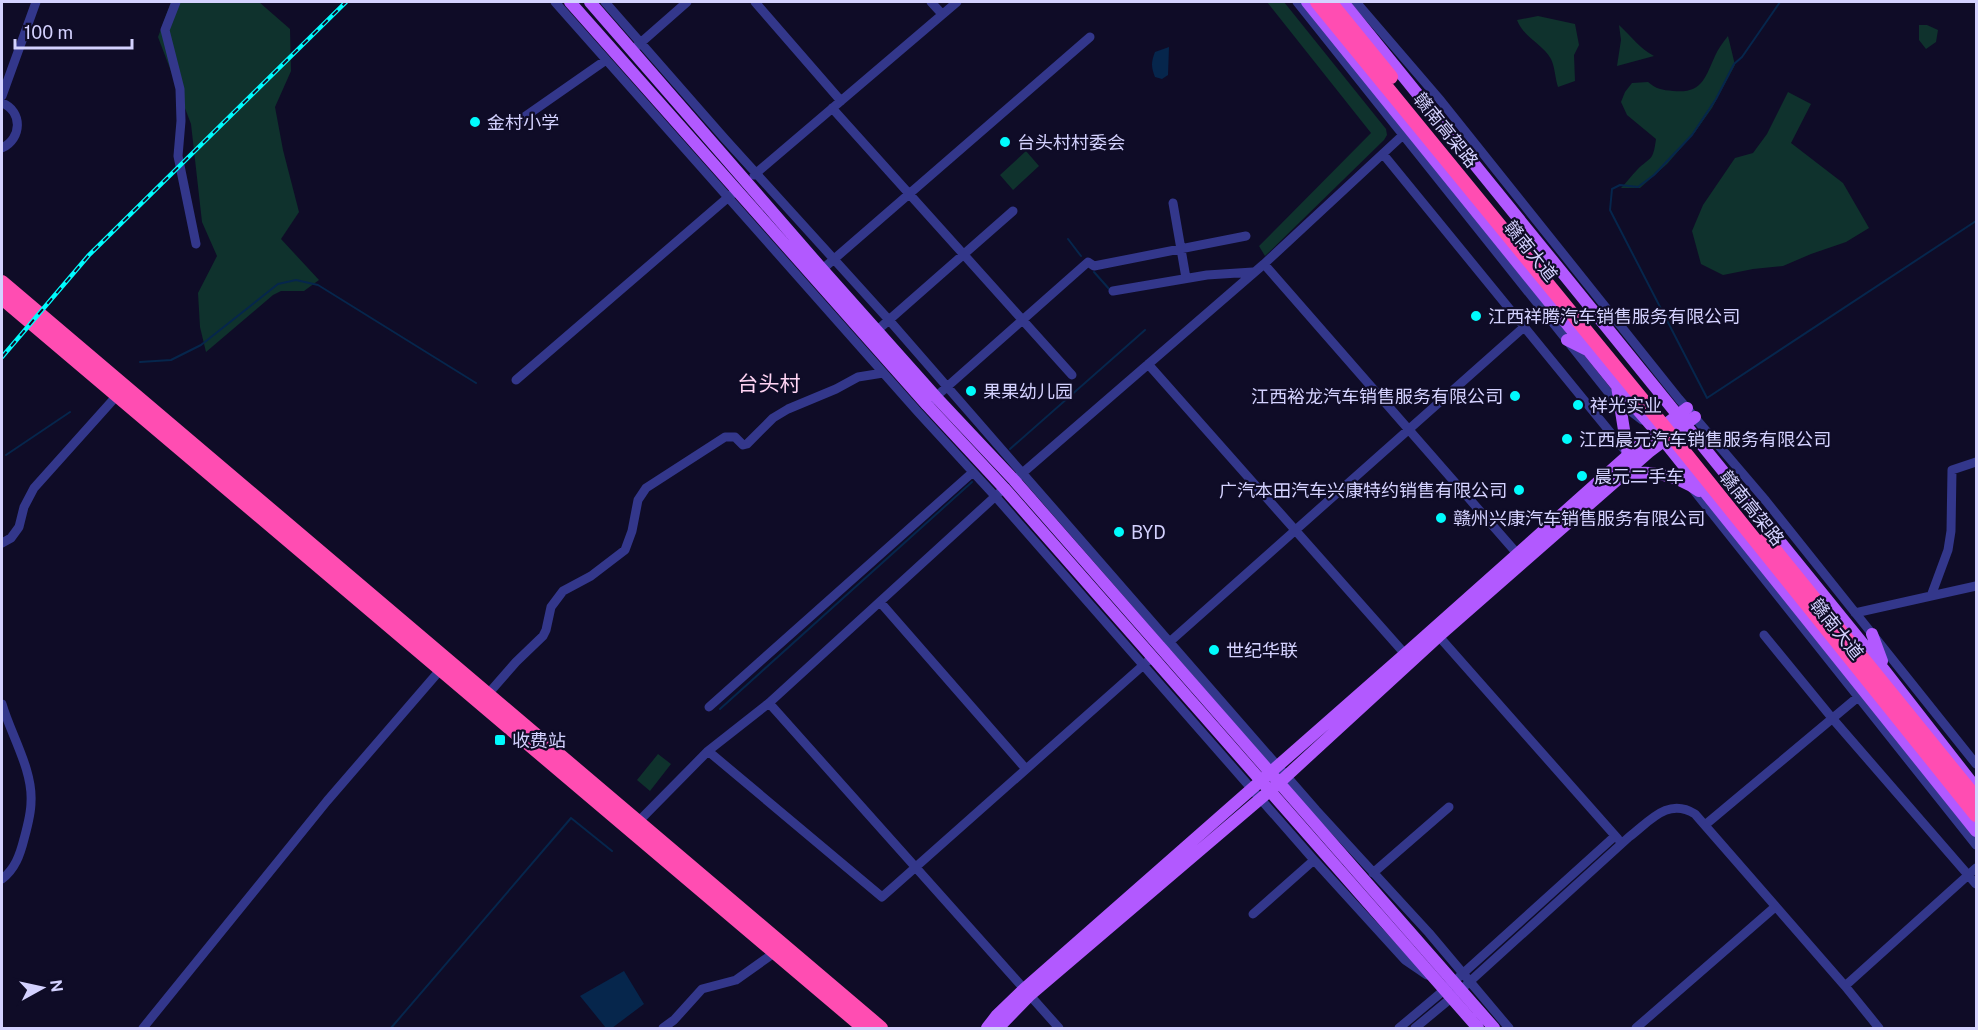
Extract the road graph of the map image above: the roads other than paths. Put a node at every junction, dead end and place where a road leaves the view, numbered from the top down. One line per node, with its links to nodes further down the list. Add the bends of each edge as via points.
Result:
1 (36, 2): 21 (street)
2 (176, 2): 35 (street, via 165,30 180,90 178,156)
3 (555, 2): 20 (street)
4 (570, 2): 30 (main road)
5 (590, 2): 19 (main road)
6 (605, 2): 19 (street)
7 (687, 2): 19 (street)
8 (755, 2): 22 (street)
9 (931, 2): 17 (street)
10 (957, 2): 17 (street)
11 (1297, 2): 26 (street)
12 (1307, 2): 51 (main road, 赣南大道)
13 (1317, 2): 104 (highway, 赣南高架路, bridge)
14 (1330, 2): 101 (highway, 赣南高架路, bridge)
15 (1343, 2): 61 (main road, 赣南大道)
16 (1356, 2): 61 (street, via 1442,101)
17 (942, 14): 22 (street)
18 (1090, 37): 31 (street)
19 (637, 46): 29 (street); 30 (main road)
20 (606, 60): 25 (street); 30 (street)
21 (2, 96)
22 (841, 101): 24 (street)
23 (2, 103): 27 (street, via 12,110 18,125 13,140)
24 (832, 108): 29 (street); 31 (street)
25 (520, 120)
26 (1403, 135): 28 (street); 50 (street)
27 (2, 148)
28 (1383, 154): 39 (street); 48 (street)
29 (757, 173): 30 (street); 38 (street)
30 (737, 190): 41 (main road); 41 (street); 55 (street)
31 (909, 194): 37 (street); 38 (street)
32 (1173, 203): 36 (street)
33 (1013, 211): 37 (street)
34 (1246, 236): 36 (street)
35 (196, 244)
36 (1181, 248): 42 (street); 47 (street, via 1094,266 1088,261)
37 (964, 254): 46 (street); 47 (street)
38 (833, 260): 41 (street); 46 (street)
39 (1264, 264): 40 (street); 62 (street)
40 (1253, 272): 42 (street); 52 (street)
41 (814, 277): 49 (main road); 49 (street)
42 (1186, 278): 44 (street)
43 (2, 282): 58 (highway)
44 (1113, 291)
45 (2, 298): 58 (highway)
46 (890, 320): 49 (street); 57 (street)
47 (1022, 320): 54 (street); 57 (street)
48 (1524, 327): 62 (street); 64 (street)
49 (869, 338): 53 (street); 60 (main road)
50 (1566, 340): 51 (main road); 59 (street)
51 (1591, 352): 56 (main road, 赣南大道)
52 (1148, 364): 67 (street); 72 (street)
53 (883, 373): 60 (street); 87 (street, via 858,377 788,409 747,444 735,437 717,441 646,488 638,500 625,550 563,591 550,607 543,636)
54 (1072, 375)
55 (516, 380)
56 (1616, 385): 59 (main road); 63 (main road, 赣南大道)
57 (948, 386): 60 (street); 67 (street)
58 (121, 392): 73 (street, via 34,488 19,527); 84 (highway); 87 (highway)
59 (1621, 404): 63 (street); 64 (main road)
60 (927, 405): 66 (street); 67 (main road); 70 (main road)
61 (1686, 416): 63 (main road); 78 (street, via 1766,501); 86 (main road, 赣南大道)
62 (1408, 430): 72 (street); 74 (street)
63 (1659, 435): 64 (main road); 68 (main road); 69 (street); 71 (main road, 赣南大道)
64 (1628, 454): 74 (main road)
65 (1977, 462): 76 (street, via 1952,470 1948,550)
66 (973, 472): 70 (street); 91 (street)
67 (1019, 476): 70 (street); 82 (main road)
68 (1618, 479): 69 (main road, via 1658,474); 74 (main road)
69 (1689, 484): 71 (main road); 85 (street)
70 (1000, 492): 77 (street); 82 (main road)
71 (1714, 505): 88 (main road, 赣南大道)
72 (1295, 530): 82 (street); 83 (street)
73 (2, 543)
74 (1521, 558): 79 (main road)
75 (1977, 586): 76 (street)
76 (1931, 596): 78 (street)
77 (880, 602): 90 (street); 96 (street)
78 (1856, 613): 80 (street)
79 (1436, 633): 83 (main road); 97 (main road); 108 (street)
80 (1872, 634): 86 (main road); 94 (street)
81 (1764, 635): 92 (street)
82 (1157, 653): 95 (main road); 96 (street); 98 (main road)
83 (1405, 654): 95 (main road)
84 (441, 669): 106 (highway); 122 (street, via 327,801)
85 (1837, 670): 88 (main road)
86 (1885, 671): 99 (main road, 赣南大道)
87 (488, 694): 106 (highway)
88 (1861, 694): 92 (street); 102 (main road, 赣南大道); 109 (street)
89 (2, 704): 114 (street, via 30,782 32,803 19,855)
90 (769, 704): 93 (street); 111 (street)
91 (709, 707)
92 (1832, 718): 105 (street); 112 (street)
93 (708, 752): 106 (street); 111 (street, via 882,897)
94 (1977, 764)
95 (1274, 768): 97 (main road); 98 (main road)
96 (1026, 769): 111 (street)
97 (1283, 779): 100 (main road); 113 (street); 119 (main road)
98 (1256, 784): 100 (main road); 121 (main road)
99 (1977, 789): 102 (main road)
100 (1265, 795): 110 (street); 119 (main road); 121 (main road)
101 (1977, 798)
102 (1957, 806): 107 (main road, 赣南大道)
103 (1449, 807): 113 (street)
104 (1977, 815)
105 (1705, 825): 108 (street, via 1686,809 1669,809); 116 (street)
106 (634, 826): 118 (highway); 125 (highway)
107 (1977, 831)
108 (1619, 840): 119 (street)
109 (1977, 845)
110 (1314, 860): 117 (street); 119 (street, via 1405,960)
111 (915, 868): 121 (street)
112 (1973, 871): 115 (street); 120 (street)
113 (1373, 873): 119 (street)
114 (2, 879)
115 (1977, 884)
116 (1775, 907): 120 (street); 134 (street)
117 (1253, 914)
118 (774, 953): 123 (street, via 736,980 702,990); 124 (highway)
119 (1457, 985): 129 (street); 130 (street); 131 (main road); 132 (main road); 133 (street)
120 (1845, 986): 135 (street)
121 (1027, 992): 126 (main road, via 997,1015); 127 (main road); 128 (street)
122 (143, 1029)
123 (663, 1029)
124 (864, 1029)
125 (881, 1029)
126 (987, 1029)
127 (998, 1029)
128 (1059, 1029)
129 (1399, 1029)
130 (1415, 1029)
131 (1478, 1029)
132 (1494, 1029)
133 (1509, 1029)
134 (1636, 1029)
135 (1879, 1029)

